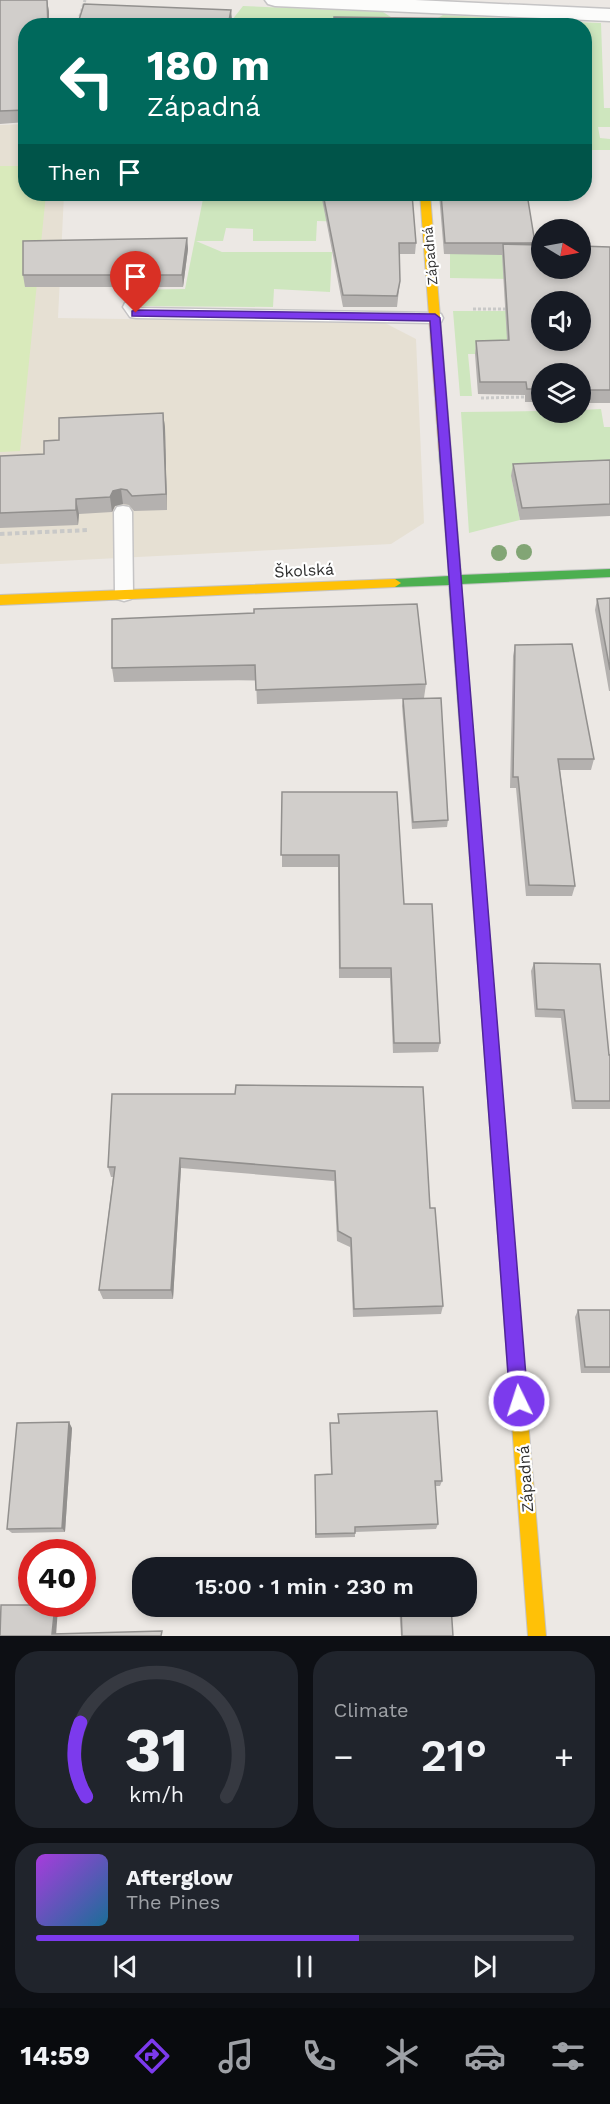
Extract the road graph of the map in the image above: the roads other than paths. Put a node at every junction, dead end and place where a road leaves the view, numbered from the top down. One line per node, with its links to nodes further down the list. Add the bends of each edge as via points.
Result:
1 (275, 0): 3 (street)
2 (610, 15): 3 (street)
3 (411, 16)
4 (426, 201): 6 (street, Západná)
5 (131, 307): 6 (lane, via 136,313)
6 (435, 318): 9 (street, Západná)
7 (123, 520): 10 (lane)
8 (610, 573): 9 (street, Školská)
9 (456, 580): 10 (street, Školská); 12 (street, Západná)
10 (124, 594): 11 (street, Školská)
11 (0, 600)
12 (537, 1636)

